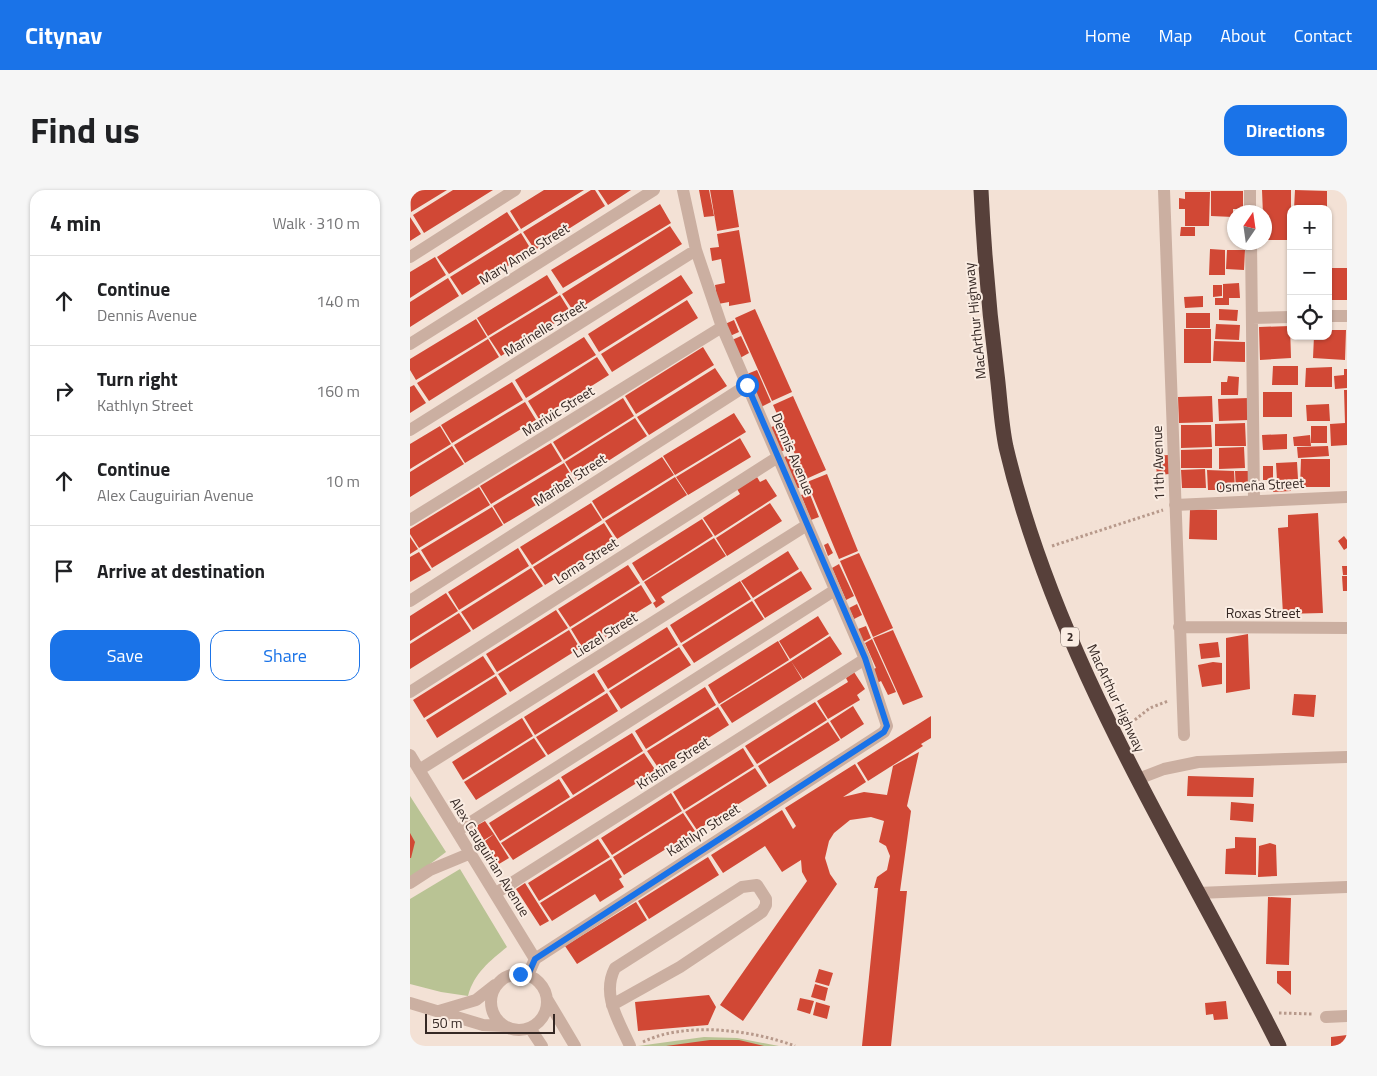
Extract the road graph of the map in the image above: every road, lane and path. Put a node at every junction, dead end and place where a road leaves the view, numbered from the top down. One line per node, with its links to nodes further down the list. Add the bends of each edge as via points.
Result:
1 (515, 190): 10 (street)
2 (654, 190): 16 (street, Mary Anne Street)
3 (683, 190): 8 (street, Dennis Avenue)
4 (981, 190): 25 (highway, MacArthur Highway / 2, via 985,275 1006,446)
5 (1164, 190): 22 (street, 11th Avenue)
6 (1250, 190): 7 (street)
7 (1250, 205)
8 (696, 250): 15 (street, Dennis Avenue); 18 (street, Marinelle Street)
9 (1251, 250): 14 (street)
10 (410, 257)
11 (1332, 316): 12 (street)
12 (1347, 316)
13 (1287, 317): 14 (street)
14 (1252, 318): 21 (street)
15 (722, 327): 17 (street, Dennis Avenue); 23 (street, Marivic Street)
16 (410, 344)
17 (747, 385): 19 (street, Dennis Avenue); 27 (street, Maribel Street)
18 (410, 430)
19 (778, 457): 24 (street, Dennis Avenue); 31 (street, Lorna Street)
20 (1347, 497): 21 (street, Osmeña Street)
21 (1254, 500): 22 (street, Osmeña Street)
22 (1175, 505): 25 (path, via 1072,538); 28 (street, 11th Avenue)
23 (410, 520)
24 (807, 525): 26 (street, Dennis Avenue); 38 (street, Liezel Street)
25 (1037, 553): 35 (highway, MacArthur Highway / 2, via 1059,612)
26 (835, 590): 30 (street, Dennis Avenue); 40 (street)
27 (410, 601)
28 (1178, 627): 29 (street, Roxas Street); 32 (street, 11th Avenue)
29 (1347, 628)
30 (865, 658): 33 (street, Dennis Avenue); 44 (street, Kristine Street)
31 (410, 692)
32 (1182, 696): 34 (street, 11th Avenue); 35 (path, via 1150,708)
33 (887, 726): 46 (street, Kathlyn Street, via 884,732)
34 (1184, 735)
35 (1115, 736): 39 (highway, MacArthur Highway / 2)
36 (410, 755): 38 (street, Alex Cauguirian Avenue)
37 (1347, 756): 39 (street, via 1190,763)
38 (419, 770): 40 (street, Alex Cauguirian Avenue)
39 (1138, 780): 45 (highway, MacArthur Highway / 2)
40 (457, 831): 41 (street, Alex Cauguirian Avenue)
41 (471, 853): 42 (street, via 430,870); 44 (street, Alex Cauguirian Avenue)
42 (410, 883)
43 (1347, 887): 45 (street)
44 (496, 893): 46 (street, Alex Cauguirian Avenue)
45 (1198, 893): 53 (highway, MacArthur Highway / 2)
46 (535, 959): 47 (street)
47 (528, 975): 48 (street, via 511,974); 49 (street, via 541,984)
48 (497, 983): 52 (street, via 476,1000); 56 (street, via 490,1006 497,1021)
49 (547, 999): 57 (street, via 543,1016); 60 (street)
50 (410, 1003): 52 (street)
51 (612, 1005): 51 (street, via 680,967 762,912 766,906 762,891 757,886 742,887 615,968 610,986); 58 (street)
52 (437, 1011): 56 (street, via 483,1025)
53 (1263, 1015): 54 (path, via 1299,1013); 62 (highway, MacArthur Highway / 2)
54 (1326, 1016): 55 (street)
55 (1347, 1016)
56 (504, 1026): 57 (street, via 521,1030)
57 (530, 1028): 59 (street)
58 (635, 1044): 61 (path, via 672,1033 705,1030 749,1033)
59 (542, 1046)
60 (575, 1046)
61 (795, 1046)
62 (1279, 1046)

